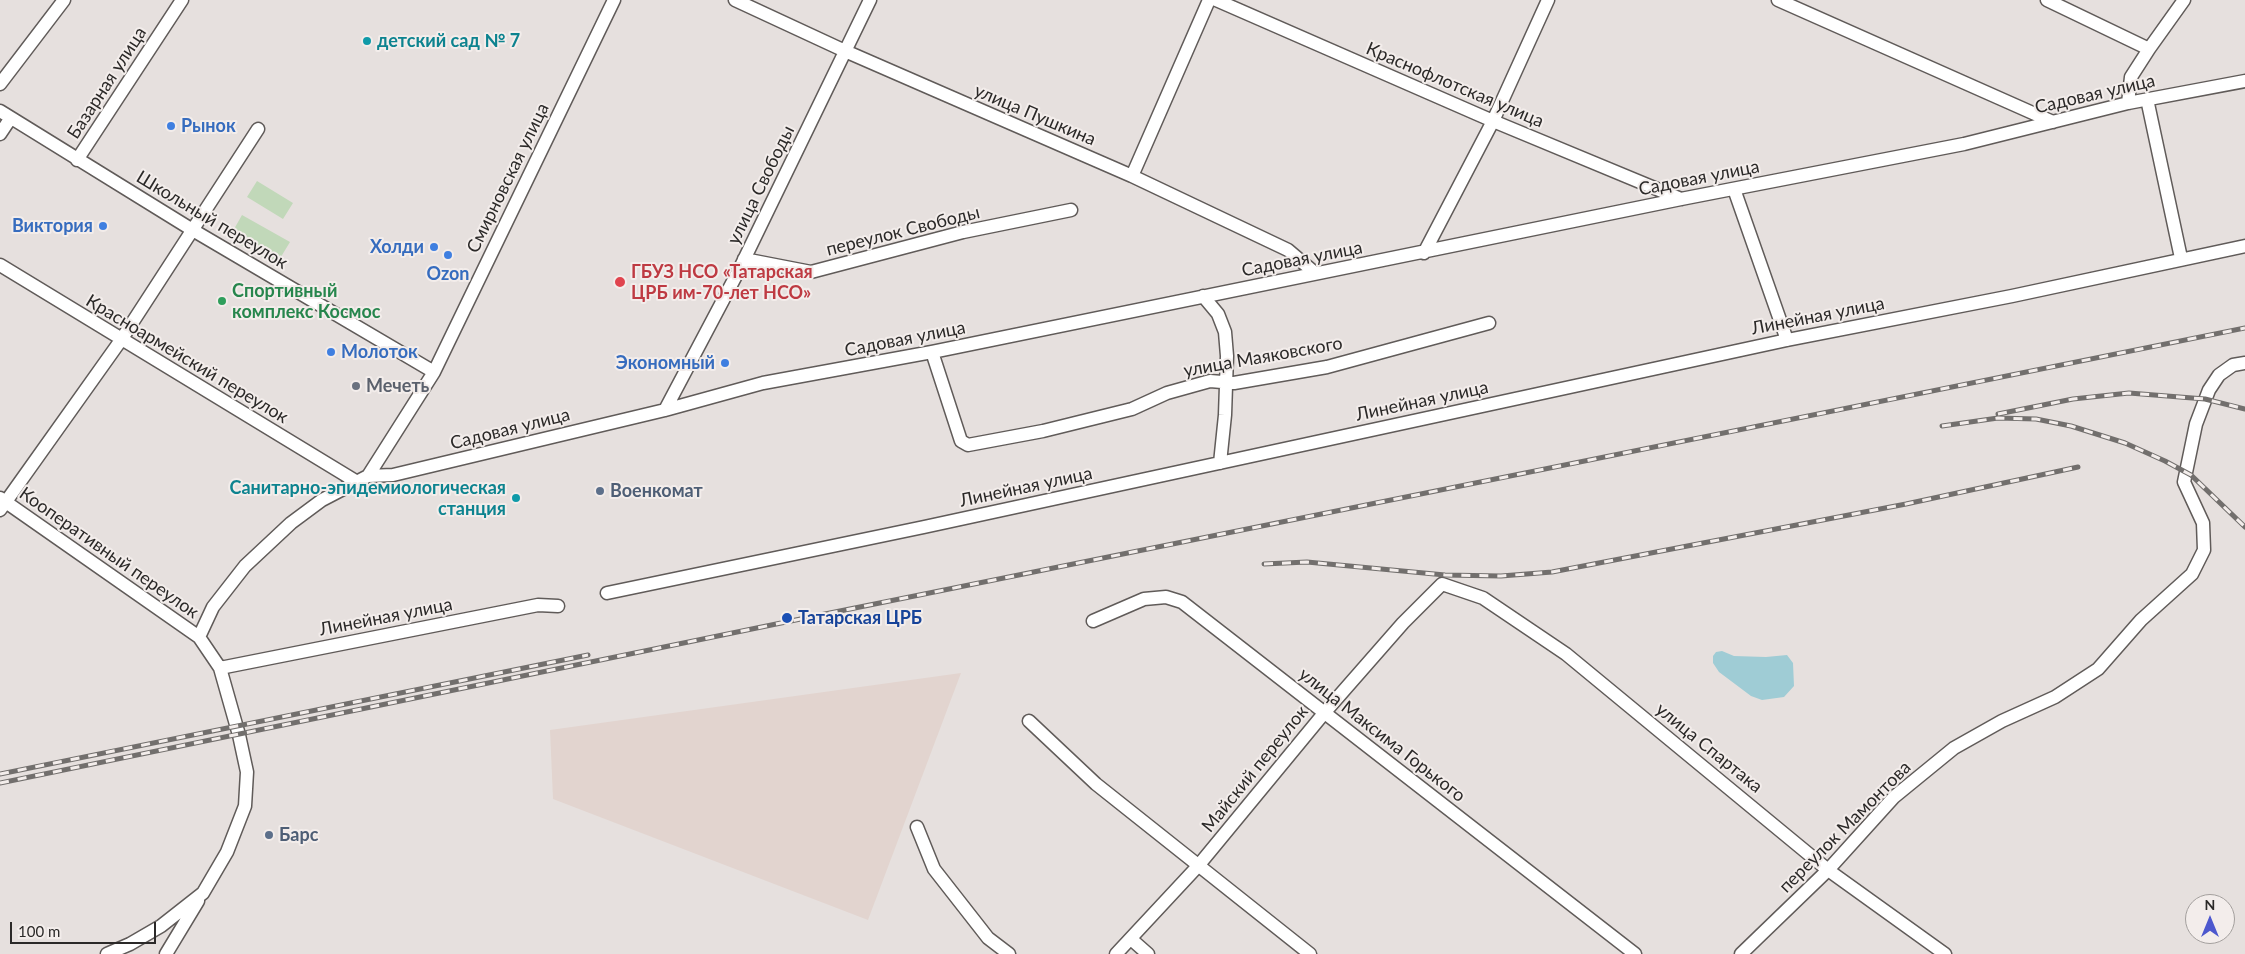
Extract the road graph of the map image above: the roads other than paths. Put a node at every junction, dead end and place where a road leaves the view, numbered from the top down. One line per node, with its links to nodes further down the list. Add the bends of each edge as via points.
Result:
1 (64, 0): 15 (street)
2 (182, 0): 24 (street, Базарная улица)
3 (614, 0): 42 (street, Смирновская улица)
4 (734, 0): 13 (street, улица Пушкина)
5 (870, 0): 13 (street, улица Свободы)
6 (1209, 0): 25 (street)
7 (1216, 0): 20 (street, Краснофлотская улица)
8 (1548, 0): 20 (street)
9 (1778, 0): 21 (street)
10 (2047, 0): 12 (street)
11 (2184, 0): 12 (street)
12 (2149, 49): 17 (street, via 2131,77)
13 (845, 51): 25 (street, улица Пушкина); 33 (street, улица Свободы)
14 (2245, 81): 16 (street, Садовая улица)
15 (0, 84)
16 (2147, 99): 17 (street, Садовая улица); 32 (street)
17 (2128, 102): 21 (street, Садовая улица)
18 (0, 111): 19 (street, Школьный переулок)
19 (10, 119): 23 (street); 24 (street, Школьный переулок)
20 (1493, 121): 27 (street, Краснофлотская улица); 31 (street)
21 (2053, 122): 26 (street, Садовая улица, via 1964,144)
22 (258, 130): 29 (street)
23 (0, 134)
24 (77, 160): 29 (street, Школьный переулок)
25 (1132, 176): 35 (street, улица Пушкина, via 1288,250)
26 (1734, 189): 27 (street, Садовая улица); 39 (street)
27 (1681, 199): 31 (street, Садовая улица)
28 (1071, 210): 33 (street, переулок Свободы, via 964,232 811,272)
29 (192, 230): 38 (street); 42 (street, Школьный переулок)
30 (2245, 246): 32 (street, Линейная улица)
31 (1424, 253): 35 (street, Садовая улица)
32 (2181, 258): 39 (street, Линейная улица, via 2012,296)
33 (744, 259): 44 (street, улица Свободы)
34 (0, 265): 38 (street, Красноармейский переулок)
35 (1315, 273): 36 (street, Садовая улица)
36 (1203, 296): 40 (street, Садовая улица); 43 (street, via 1218,314 1224,332)
37 (1489, 323): 43 (street, улица Маяковского, via 1327,366)
38 (121, 340): 46 (street, Красноармейский переулок); 47 (street)
39 (1787, 340): 45 (street, Линейная улица)
40 (932, 352): 43 (street, улица Маяковского, via 961,441 968,445 1132,409 1167,393 1210,381); 44 (street, Садовая улица, via 763,383)
41 (2245, 363): 58 (street, переулок Мамонтова, via 2233,365 2219,375 2209,390 2196,424 2184,482 2203,523 2204,550 2192,574 2141,620 2098,669 2055,697 1954,748 1894,797)
42 (434, 372): 46 (street, Смирновская улица)
43 (1227, 382): 45 (street)
44 (665, 410): 46 (street, Садовая улица, via 393,475)
45 (1220, 463): 49 (street, Линейная улица)
46 (362, 479): 52 (street, via 322,500 291,523 245,566 213,606)
47 (2, 503): 52 (street, Кооперативный переулок)
48 (1442, 584): 54 (street, Майский переулок); 58 (street, улица Спартака, via 1483,598 1566,654)
49 (607, 593)
50 (558, 606): 53 (street, Линейная улица, via 538,605)
51 (1093, 621): 54 (street, улица Максима Горького, via 1144,599 1166,597 1182,602)
52 (199, 637): 53 (street)
53 (220, 668): 59 (street, via 247,772 245,806 227,852)
54 (1325, 712): 57 (street, Майский переулок); 67 (street, улица Максима Горького)
55 (1029, 721): 57 (street, via 1096,784)
56 (917, 827): 63 (street, via 934,869 988,938)
57 (1198, 866): 60 (street, Майский переулок); 66 (street)
58 (1828, 870): 68 (street, переулок Мамонтова); 69 (street, улица Спартака)
59 (203, 893): 61 (street, via 161,926); 62 (street)
60 (1131, 939): 64 (street, Майский переулок); 65 (street)
61 (107, 954)
62 (166, 954)
63 (1009, 954)
64 (1116, 954)
65 (1148, 954)
66 (1310, 954)
67 (1635, 954)
68 (1741, 954)
69 (1945, 954)

